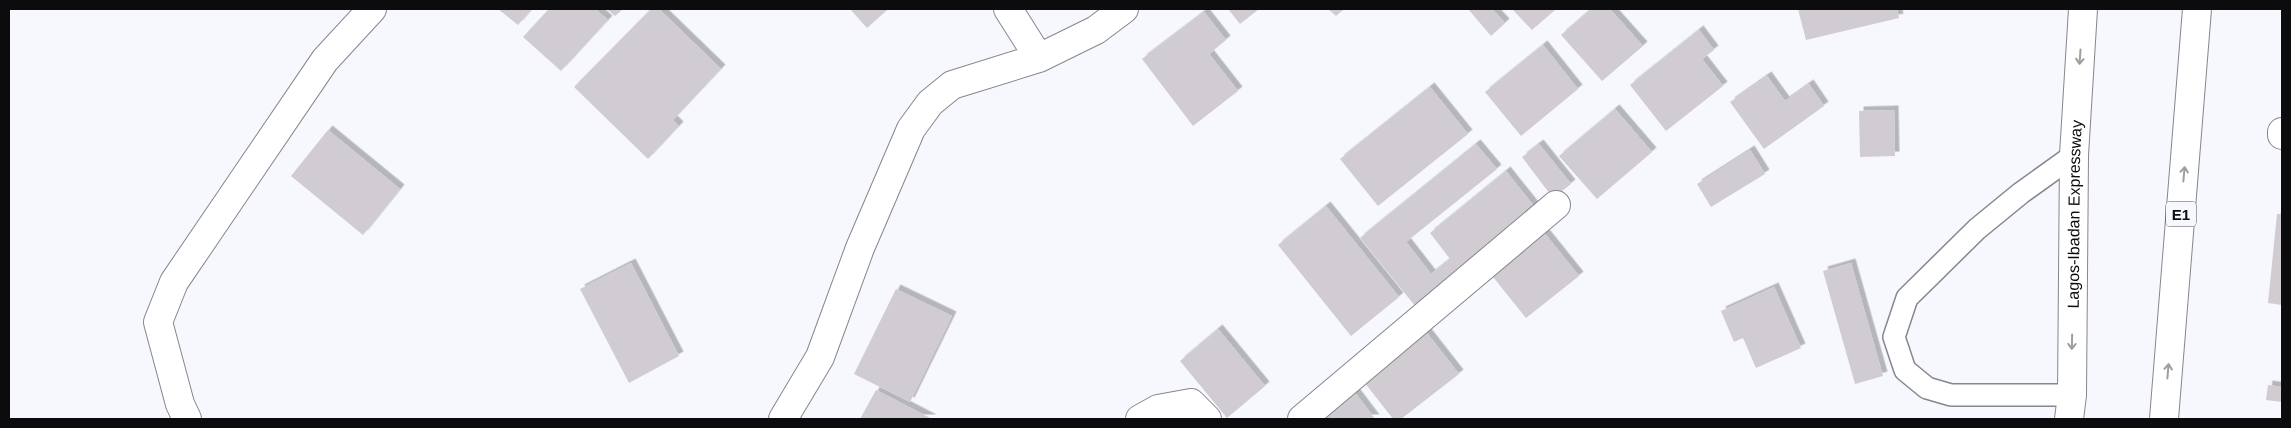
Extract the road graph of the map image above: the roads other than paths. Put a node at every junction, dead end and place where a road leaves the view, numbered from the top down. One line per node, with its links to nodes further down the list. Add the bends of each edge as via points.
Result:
1 (372, 9): 10 (main road, via 325,60 174,282 158,322)
2 (1008, 9): 6 (main road)
3 (1124, 9): 6 (main road, via 1096,30)
4 (2084, 9): 7 (main road, Lagos-Ibadan Expressway, one-way to 7)
5 (2197, 9): 15 (main road, E1, one-way to 5)
6 (1039, 58): 11 (main road, via 952,85 930,103 911,129 860,248 820,357)
7 (2074, 155): 9 (main road, Lagos-Ibadan Expressway, one-way to 9); 9 (lane, via 2020,193 1977,229 1907,298 1894,337 1905,370 1927,388 1951,395)
8 (1556, 205): 14 (main road)
9 (2070, 407)
10 (187, 419)
11 (783, 419)
12 (1140, 419): 13 (main road, via 1158,408 1191,403)
13 (1207, 419)
14 (1302, 419)
15 (2164, 419)

